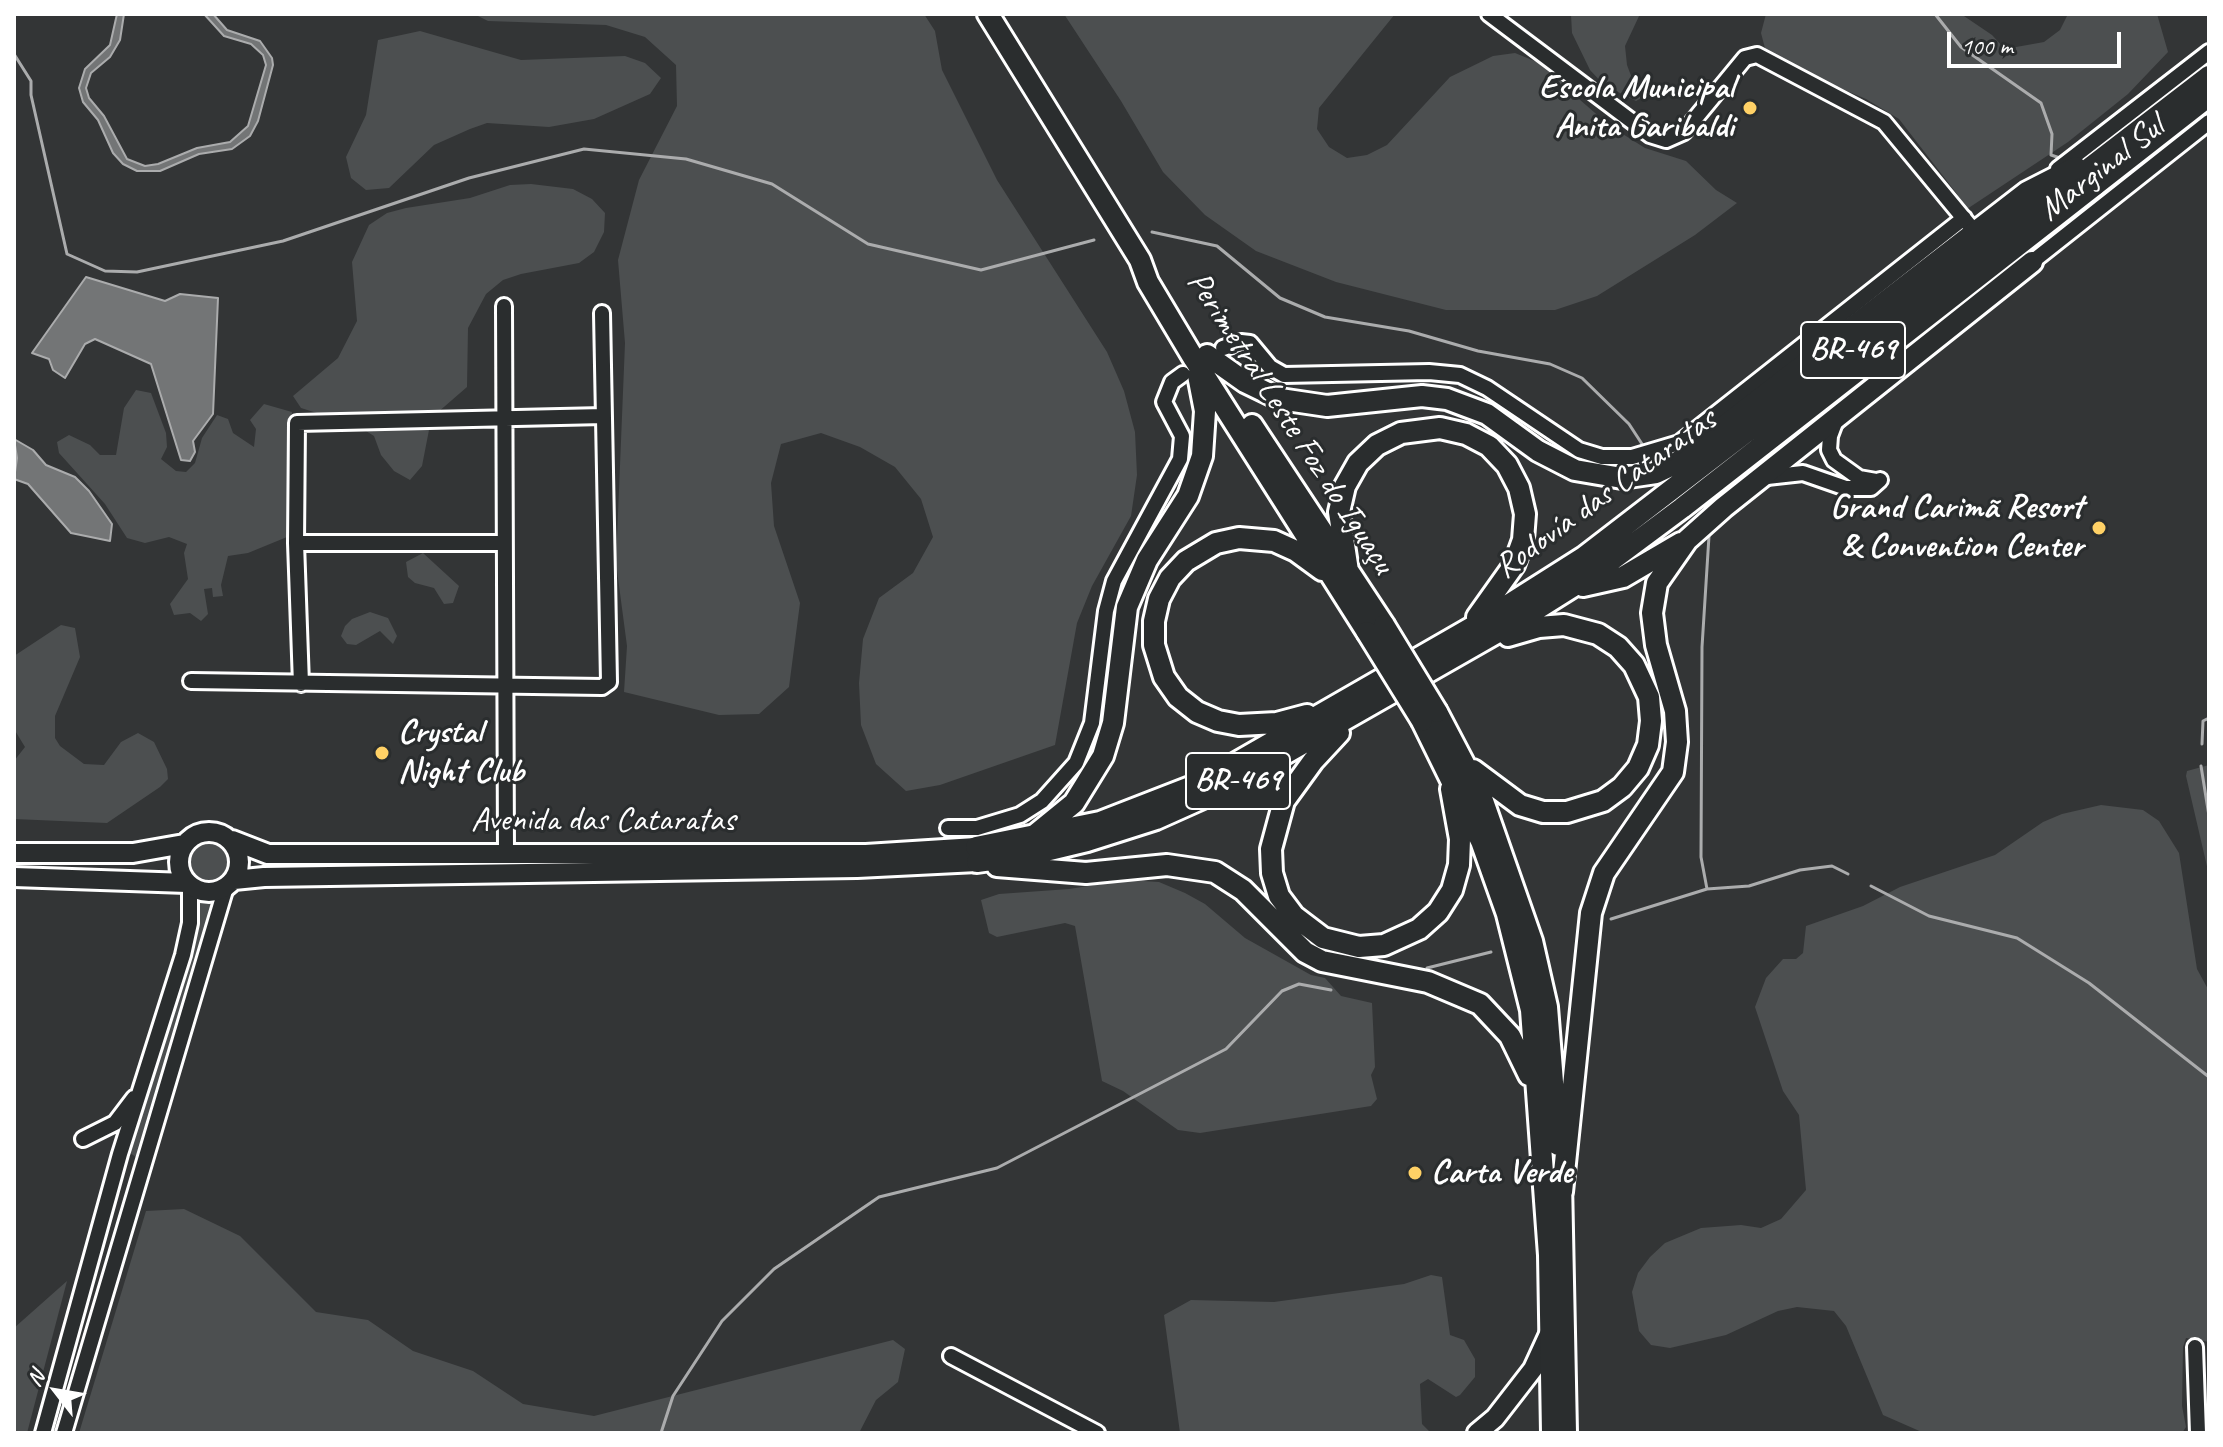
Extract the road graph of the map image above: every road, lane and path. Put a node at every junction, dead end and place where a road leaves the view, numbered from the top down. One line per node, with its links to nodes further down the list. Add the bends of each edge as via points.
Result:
1 (988, 14): 14 (highway, Perimetral Leste Foz do Iguaçu, via 1140,260 1148,282)
2 (1489, 14): 9 (street, via 1650,135 1666,140 1684,132 1745,58 1757,55 1884,122)
3 (2209, 52): 8 (street)
4 (2209, 76): 7 (highway, Rodovía das Cataratas / BR-469)
5 (2209, 96): 11 (highway, Rodovía das Cataratas / BR-469)
6 (2209, 122): 10 (street, Marginal Sul)
7 (2123, 143): 8 (highway); 24 (highway, Rodovía das Cataratas / BR-469, via 1584,557)
8 (2027, 192): 9 (highway)
9 (1970, 225): 14 (street, via 1679,443 1632,457 1579,450 1460,375 1284,375 1250,343 1241,342); 14 (highway, via 1675,464 1638,477 1606,477 1562,464 1487,414 1458,402 1422,396 1302,404 1263,393)
10 (2032, 262): 11 (highway); 15 (highway)
11 (1957, 292): 23 (highway, Rodovía das Cataratas / BR-469, via 1682,508)
12 (504, 306): 17 (street)
13 (602, 313): 16 (street)
14 (1202, 359): 22 (highway, Perimetral Leste Foz do Iguaçu); 32 (street, via 1172,382 1164,402 1182,436 1180,459 1114,581 1092,723 1076,763 1042,801 1020,815 977,828); 33 (highway, via 1202,456 1188,496 1147,560 1127,607 1109,740 1083,792)
15 (1838, 415): 18 (highway); 18 (street, via 1829,450 1859,478 1880,480 1871,488 1846,488 1803,473 1779,473)
16 (604, 416): 17 (street); 28 (street, via 611,675 602,687)
17 (503, 417): 20 (street, via 297,423); 21 (street)
18 (1754, 482): 19 (highway)
19 (1687, 540): 23 (highway, via 1623,577); 46 (highway, via 1657,583 1652,613 1675,711 1673,772 1604,873 1591,913)
20 (296, 543): 21 (street); 27 (street)
21 (503, 543): 28 (street)
22 (1341, 576): 24 (highway, via 1339,512 1351,474 1367,453 1401,433 1427,428 1453,430 1489,446 1519,488 1523,540 1514,565 1485,609); 29 (highway, via 1274,541 1239,538 1216,543 1186,561 1164,588 1154,621 1156,656 1171,688 1187,705 1228,724 1290,721); 31 (highway, Perimetral Leste Foz do Iguaçu, bridge)
23 (1571, 588): 25 (highway, Rodovía das Cataratas / BR-469)
24 (1450, 641): 29 (highway, Rodovía das Cataratas / BR-469)
25 (1477, 645): 30 (highway, Rodovía das Cataratas / BR-469); 31 (highway, via 1539,627 1575,626 1598,634 1618,647 1641,675 1651,709 1650,733 1638,768 1622,787 1591,807 1567,812 1531,809 1509,799)
26 (191, 681): 27 (street)
27 (301, 684): 28 (street)
28 (505, 685): 36 (street)
29 (1362, 691): 33 (highway, Rodovía das Cataratas / BR-469, via 1203,782 1130,813)
30 (1356, 716): 31 (highway, via 1290,791 1272,837 1272,873 1279,896 1294,916 1323,938 1359,947 1396,941 1419,929 1446,901 1456,878 1460,839); 38 (highway, Rodovía das Cataratas / BR-469, via 1236,783 1156,819 1033,854)
31 (1452, 757): 43 (highway, via 1516,946 1531,1010); 46 (highway, via 1501,847 1540,974)
32 (948, 828)
33 (1031, 839): 38 (highway, Rodovía das Cataratas / BR-469)
34 (232, 840): 35 (main road, via 203,831); 36 (main road, Avenida das Cataratas, via 268,854); 41 (main road, via 240,861)
35 (184, 844): 37 (main road, via 133,853); 40 (main road, via 179,866)
36 (506, 852): 38 (main road, Avenida das Cataratas)
37 (14, 853)
38 (976, 854): 41 (main road, Avenida das Cataratas, via 857,868 264,877); 43 (highway, via 1014,869 1086,873 1167,865 1215,872 1243,890 1305,952 1322,961 1428,982 1480,1004 1510,1036 1525,1062)
39 (14, 877): 40 (main road)
40 (189, 884): 41 (main road, via 211,892); 42 (street, via 190,923 183,955)
41 (230, 884): 47 (street)
42 (141, 1088): 44 (street, via 115,1123); 45 (street)
43 (1537, 1106): 48 (highway)
44 (83, 1139)
45 (120, 1154): 47 (street, via 136,1170); 51 (street)
46 (1562, 1192): 56 (highway)
47 (122, 1236): 52 (street)
48 (1550, 1332): 54 (main road, via 1533,1369); 55 (highway)
49 (2195, 1347): 57 (street)
50 (951, 1356): 53 (street)
51 (43, 1433)
52 (64, 1433)
53 (1097, 1433)
54 (1477, 1433)
55 (1552, 1433)
56 (1566, 1433)
57 (2198, 1433)

